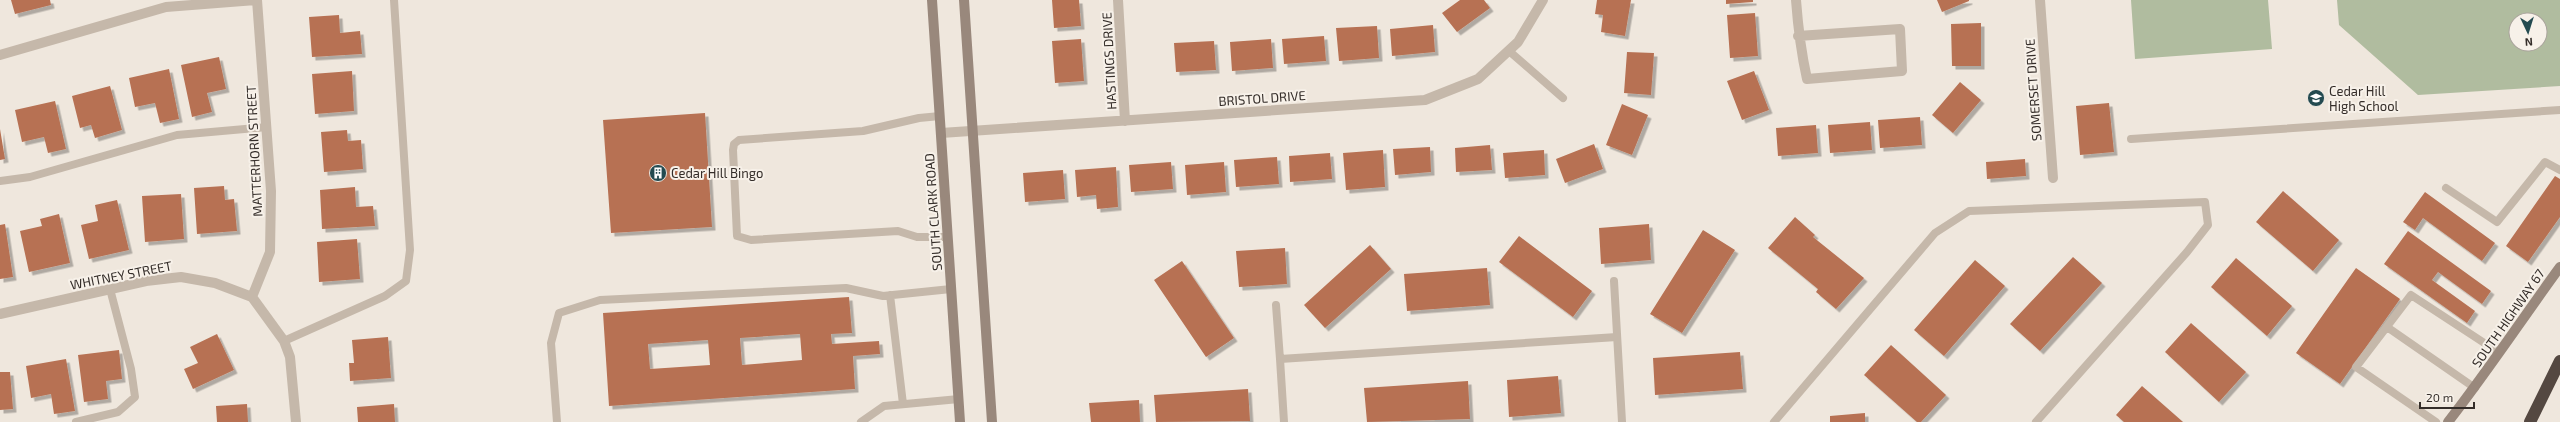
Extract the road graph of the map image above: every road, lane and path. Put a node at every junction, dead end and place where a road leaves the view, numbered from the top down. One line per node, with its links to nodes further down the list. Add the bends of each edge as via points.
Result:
1 (257, 0): 11 (street, via 166,7); 16 (street, MATTERHORN STREET)
2 (394, 0): 35 (lane, via 410,250 406,281 385,296)
3 (932, 0): 14 (main road, SOUTH CLARK ROAD)
4 (964, 0): 17 (main road)
5 (1118, 0): 15 (street, HASTINGS DRIVE)
6 (1543, 0): 10 (street, BRISTOL DRIVE, via 1518,42)
7 (1796, 0): 9 (street)
8 (2040, 0): 21 (street, SOMERSET DRIVE)
9 (1798, 36): 9 (street, via 1900,29 1902,71 1807,79)
10 (1509, 51): 12 (lane); 15 (street, BRISTOL DRIVE, via 1478,80 1425,100)
11 (0, 55)
12 (1563, 98)
13 (2560, 110): 19 (lane)
14 (940, 116): 18 (main road, SOUTH CLARK ROAD); 24 (lane, via 919,118 863,131 739,140 734,144 733,150 736,236 751,240 898,231 917,236)
15 (1125, 121): 17 (street, BRISTOL DRIVE)
16 (267, 127): 22 (lane, via 177,135 30,176); 30 (street, MATTERHORN STREET, via 271,191 270,252)
17 (973, 131): 18 (street, BRISTOL DRIVE); 48 (main road)
18 (941, 133): 24 (main road, SOUTH CLARK ROAD)
19 (2131, 139)
20 (2560, 170): 23 (lane, via 2545,162 2497,222)
21 (2053, 178)
22 (0, 181)
23 (2446, 188)
24 (948, 237): 28 (main road, SOUTH CLARK ROAD)
25 (2560, 267): 36 (main road, SOUTH HIGHWAY 67)
26 (1614, 281): 34 (lane)
27 (110, 289): 30 (street, WHITNEY STREET, via 181,277 215,283); 32 (street, WHITNEY STREET); 43 (lane, via 131,370 135,397 118,412)
28 (952, 289): 29 (lane); 40 (main road, SOUTH CLARK ROAD)
29 (890, 295): 41 (lane); 45 (lane, via 883,296 846,288 600,300 559,314 551,343)
30 (252, 297): 35 (street)
31 (1276, 305): 37 (lane)
32 (0, 314)
33 (2386, 327): 36 (lane, via 2411,295); 39 (lane); 53 (lane, via 2356,367)
34 (1617, 337): 37 (lane); 50 (lane)
35 (284, 341): 44 (street, via 290,357)
36 (2498, 352): 39 (main road, SOUTH HIGHWAY 67)
37 (1280, 359): 49 (lane)
38 (2560, 360): 55 (highway)
39 (2475, 388): 54 (main road, SOUTH HIGHWAY 67)
40 (959, 399): 41 (lane); 47 (main road, SOUTH CLARK ROAD)
41 (903, 404): 46 (lane, via 884,406)
42 (2039, 419): 51 (lane, via 2208,225 2205,202 1969,211 1935,233); 52 (lane)
43 (76, 422)
44 (296, 422)
45 (557, 422)
46 (860, 422)
47 (960, 422)
48 (992, 422)
49 (1284, 422)
50 (1622, 422)
51 (1774, 422)
52 (2049, 422)
53 (2436, 422)
54 (2448, 422)
55 (2530, 422)

